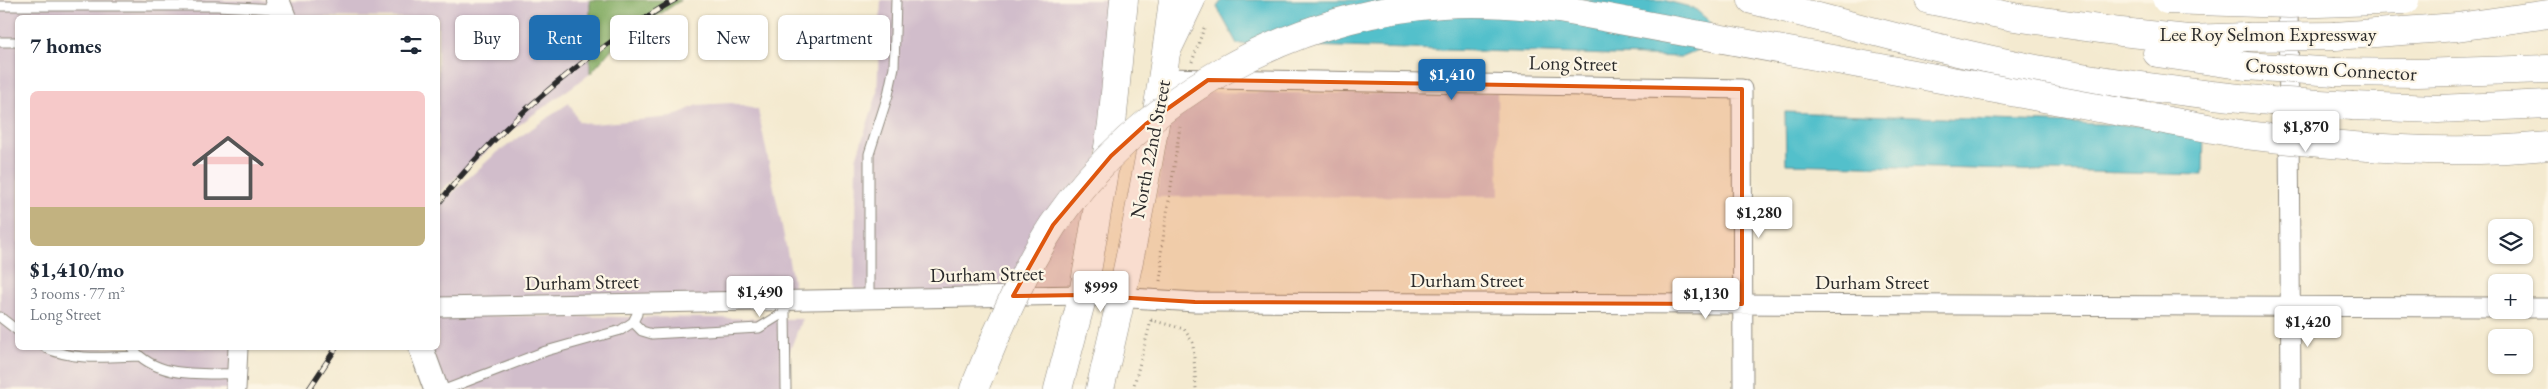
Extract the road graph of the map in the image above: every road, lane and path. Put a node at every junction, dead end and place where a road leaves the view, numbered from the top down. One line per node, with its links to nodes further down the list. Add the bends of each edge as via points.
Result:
1 (896, 0): 27 (lane, via 894,67 870,154)
2 (1124, 0): 25 (main road, North 22nd Street, via 1112,124)
3 (1174, 0): 19 (main road, North 22nd Street)
4 (1191, 0): 19 (main road)
5 (1752, 0): 22 (main road, bridge, via 1960,53 2148,87 2270,101 2353,106 2438,109)
6 (1929, 0): 16 (main road, Lee Roy Selmon Expressway, via 2014,17)
7 (2167, 0): 9 (main road, bridge, via 2290,4)
8 (2288, 0): 33 (street)
9 (2405, 0)
10 (126, 3): 11 (lane); 12 (lane)
11 (159, 3): 13 (lane)
12 (0, 6)
13 (277, 9)
14 (2548, 14): 16 (main road, Lee Roy Selmon Expressway, bridge, via 2457,28 2335,36 2188,39)
15 (1205, 24): 21 (path)
16 (2121, 32): 20 (main road, Crosstown Connector, bridge, via 2156,53 2246,66 2335,72 2427,73)
17 (0, 42): 18 (lane)
18 (15, 42)
19 (1168, 48): 21 (main road, North 22nd Street)
20 (2548, 69)
21 (1175, 79): 26 (main road, North 22nd Street); 30 (street, Long Street, via 1742,89)
22 (2548, 104)
23 (1181, 118): 28 (path, via 1161,252 1162,272)
24 (2548, 146): 50 (main road, bridge, via 2405,149 2246,135 1559,9 1499,3 1414,7 1330,25 1264,49 1191,90 1146,124 1092,176 1053,225 1021,280)
25 (1083, 295): 26 (street, Durham Street); 27 (street, Durham Street); 51 (main road, North 22nd Street)
26 (1122, 298): 28 (street, Durham Street); 52 (main road, North 22nd Street)
27 (869, 299): 31 (street, Durham Street)
28 (1155, 300): 30 (street, Durham Street); 38 (path)
29 (637, 303): 31 (street, Durham Street); 32 (street, Durham Street); 39 (lane)
30 (1742, 304): 33 (street, Durham Street); 55 (street)
31 (785, 306): 39 (lane, via 759,328 652,334 642,331); 49 (lane)
32 (440, 307)
33 (2291, 307): 34 (street, Durham Street); 56 (street)
34 (2488, 307)
35 (2533, 308): 36 (street)
36 (2548, 308)
37 (0, 317): 40 (lane)
38 (1151, 320): 53 (path); 54 (path, via 1184,329 1193,343)
39 (633, 322): 48 (lane, via 621,330 546,351)
40 (15, 329)
41 (51, 350): 45 (lane, via 89,357)
42 (134, 350): 45 (lane)
43 (238, 350): 46 (street)
44 (423, 350): 47 (street)
45 (139, 356): 46 (lane, via 161,369)
46 (236, 381)
47 (436, 389)
48 (447, 389)
49 (786, 389)
50 (974, 389)
51 (1058, 389)
52 (1100, 389)
53 (1133, 389)
54 (1196, 389)
55 (1743, 389)
56 (2291, 389)

